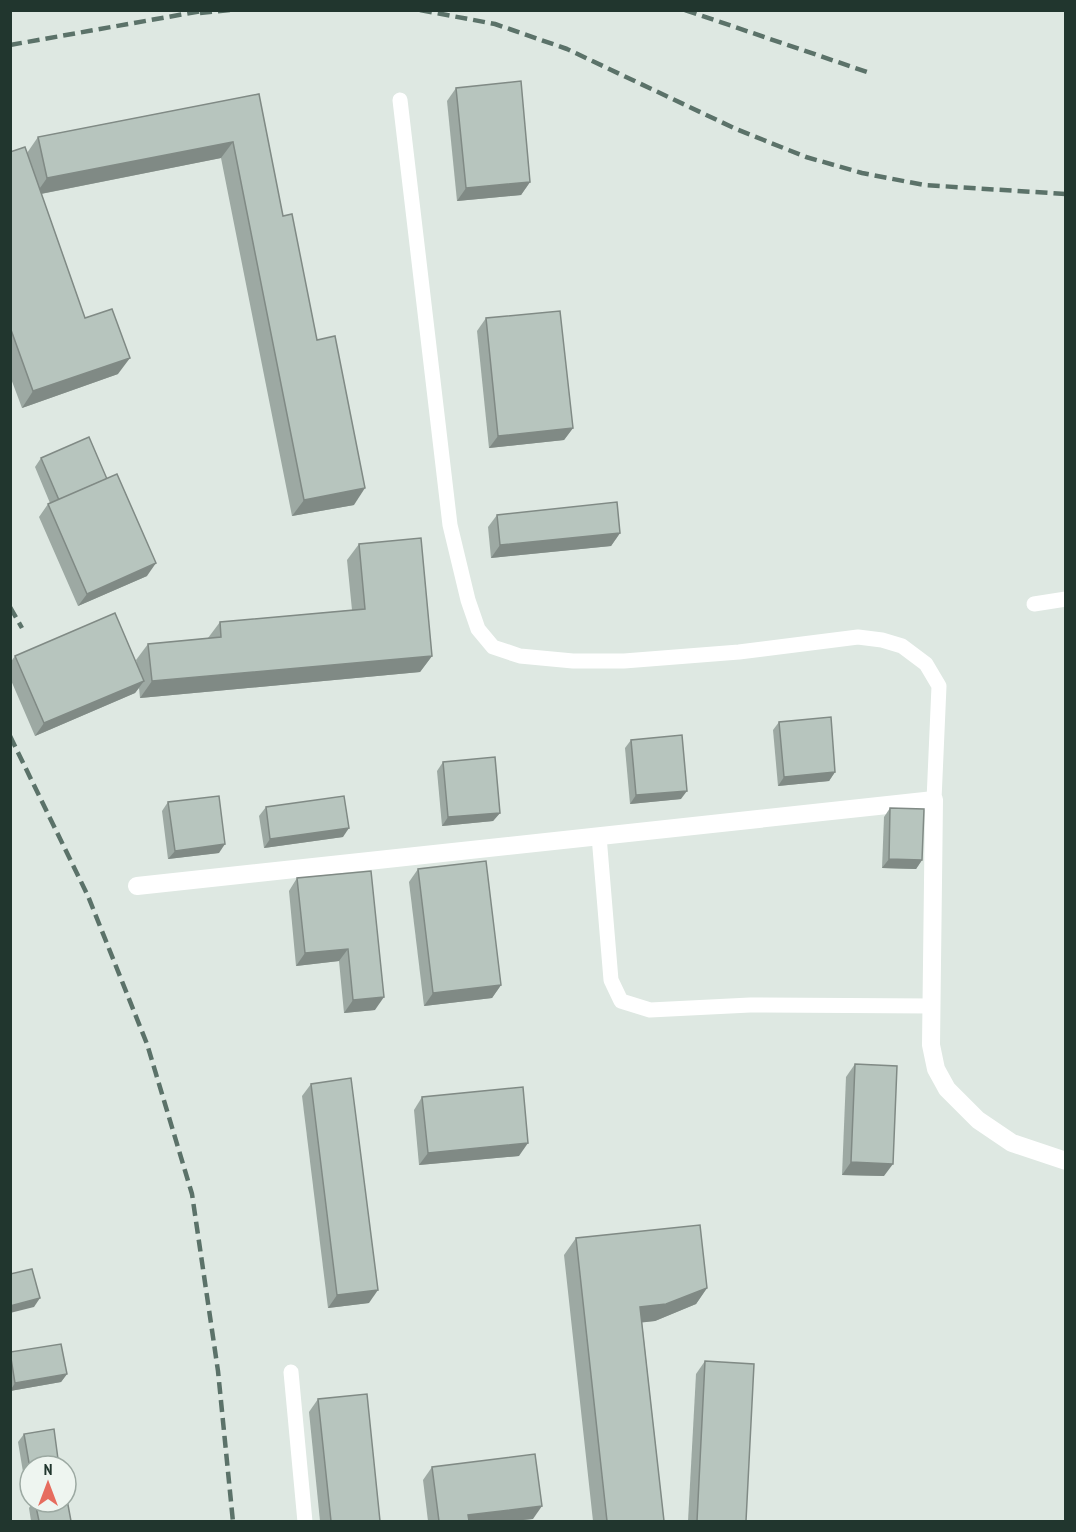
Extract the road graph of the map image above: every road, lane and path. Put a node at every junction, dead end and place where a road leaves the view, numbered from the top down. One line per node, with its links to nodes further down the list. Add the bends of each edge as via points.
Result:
1 (400, 100): 4 (lane, via 450,525 478,629 493,646 520,656 573,661 739,652 858,637 902,646 926,664 939,686)
2 (1065, 599): 3 (lane)
3 (1034, 604)
4 (934, 800): 5 (street); 7 (street)
5 (599, 836): 6 (street); 7 (lane, via 611,980 621,1001 650,1010 750,1005)
6 (137, 886)
7 (932, 1006): 8 (street, via 931,1045 936,1069 947,1089 978,1120 1012,1143)
8 (1065, 1161)
9 (291, 1372): 10 (lane)
10 (305, 1521)

